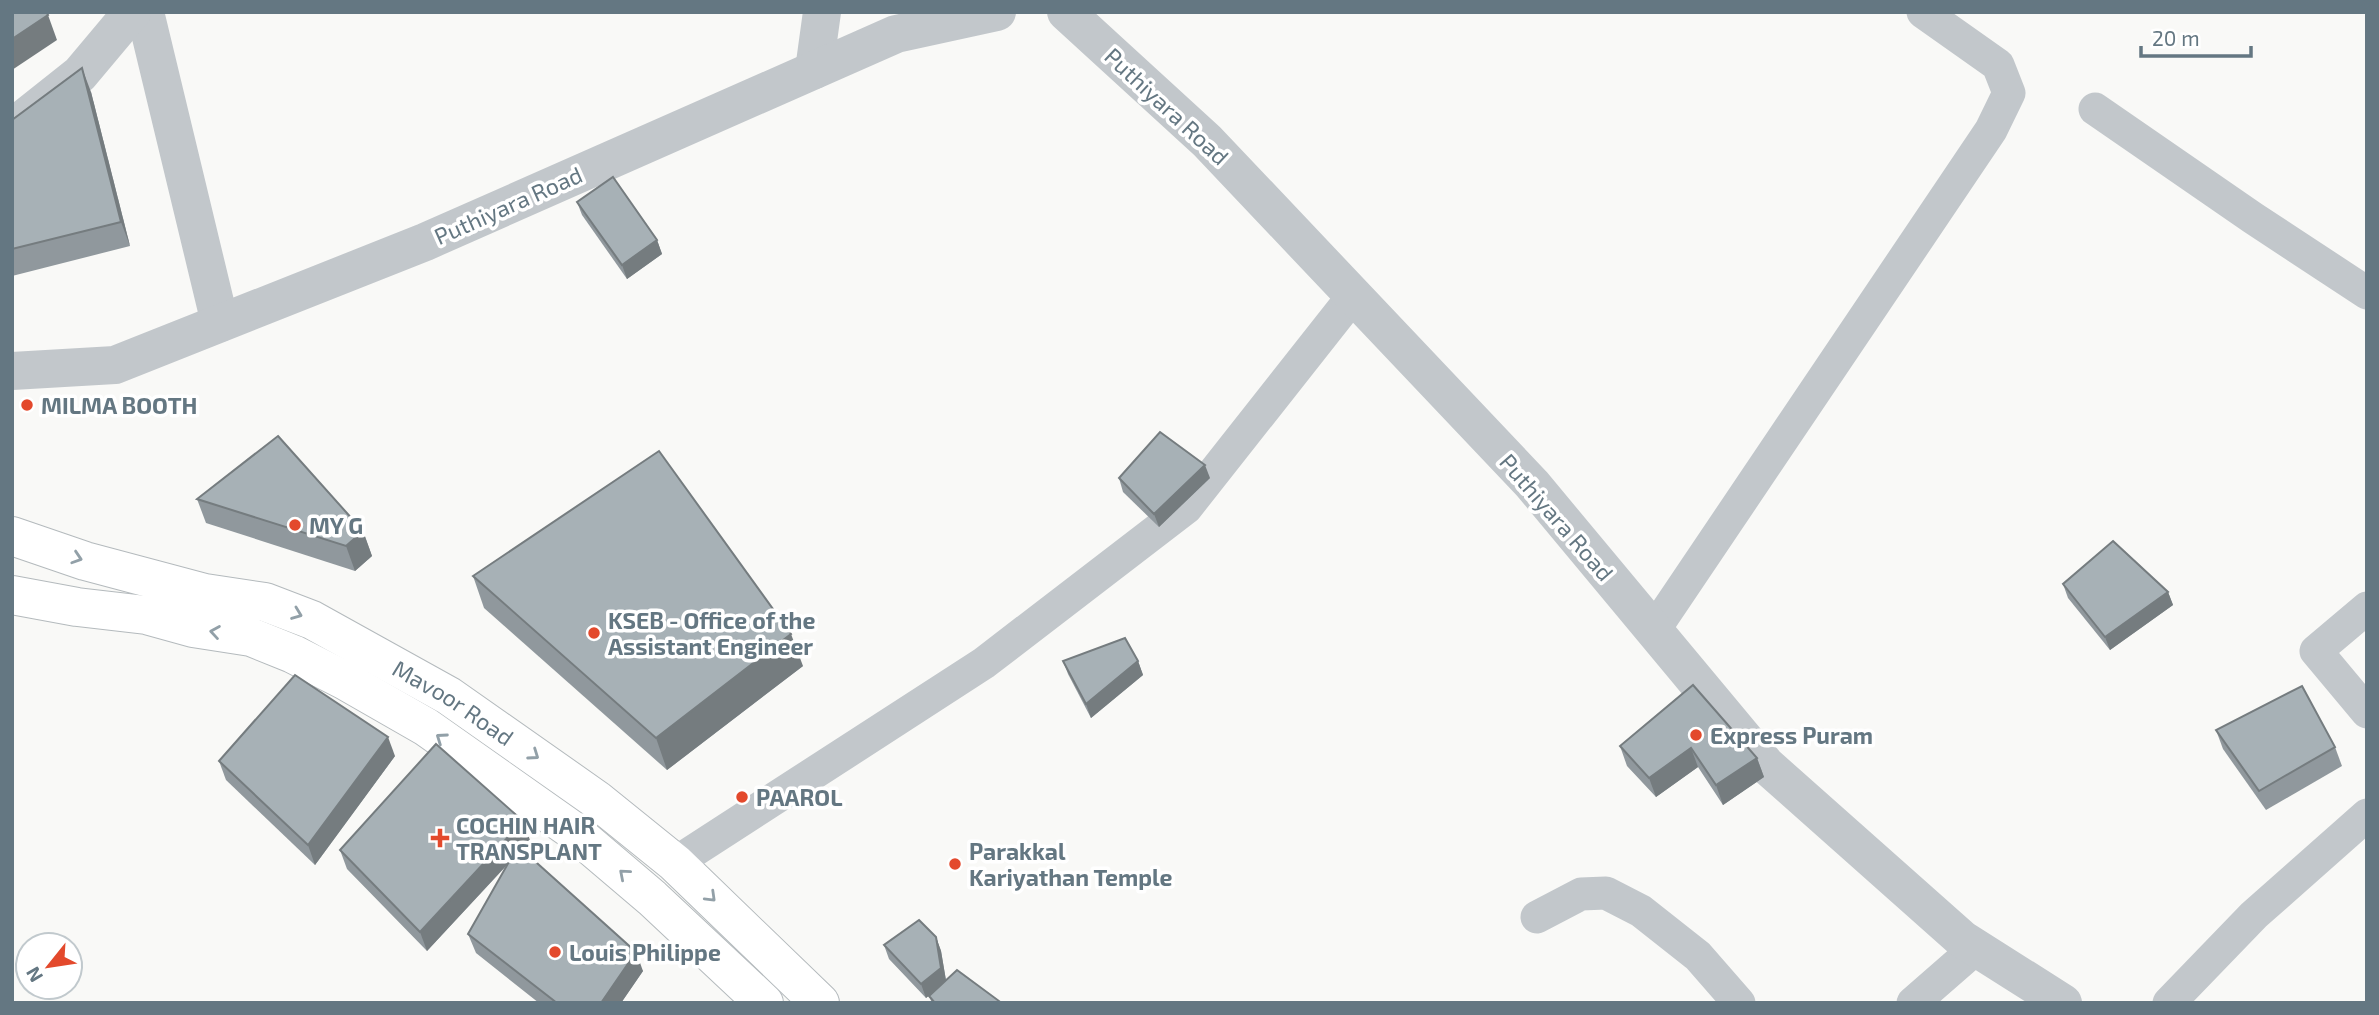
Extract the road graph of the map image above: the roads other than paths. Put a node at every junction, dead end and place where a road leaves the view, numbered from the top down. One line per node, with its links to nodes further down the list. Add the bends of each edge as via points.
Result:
1 (132, 12): 9 (street, via 80,74)
2 (145, 12): 12 (street)
3 (822, 12): 7 (street)
4 (997, 12): 7 (street, Puthiyara Road, via 896,34)
5 (1066, 12): 11 (street, Puthiyara Road, via 1207,141)
6 (1923, 12): 17 (street, via 1998,65 2009,93 1991,130)
7 (814, 70): 12 (street, Puthiyara Road, via 425,242)
8 (2095, 109): 10 (street)
9 (12, 128)
10 (2367, 293)
11 (1354, 295): 17 (street, Puthiyara Road, via 1532,484); 20 (street, via 1186,508 984,663)
12 (220, 323): 13 (street, Puthiyara Road, via 115,365)
13 (12, 371)
14 (12, 536): 20 (main road, Mavoor Road, one-way to 20, via 205,593 265,602 312,620 449,696 597,800)
15 (12, 595): 23 (main road, Mavoor Road, one-way to 15, via 572,830 426,727 344,680 251,637)
16 (2367, 608): 18 (street, via 2316,651)
17 (1654, 630): 22 (street, Puthiyara Road, via 1766,765)
18 (2367, 712)
19 (2367, 815): 28 (street, via 2254,915)
20 (675, 863): 24 (main road, Mavoor Road, one-way to 24)
21 (1537, 917): 25 (street, via 1581,894 1606,893 1641,911 1698,956)
22 (1976, 948): 26 (street); 27 (street, Puthiyara Road)
23 (764, 1003)
24 (820, 1003)
25 (1739, 1003)
26 (1913, 1003)
27 (2063, 1003)
28 (2169, 1003)

